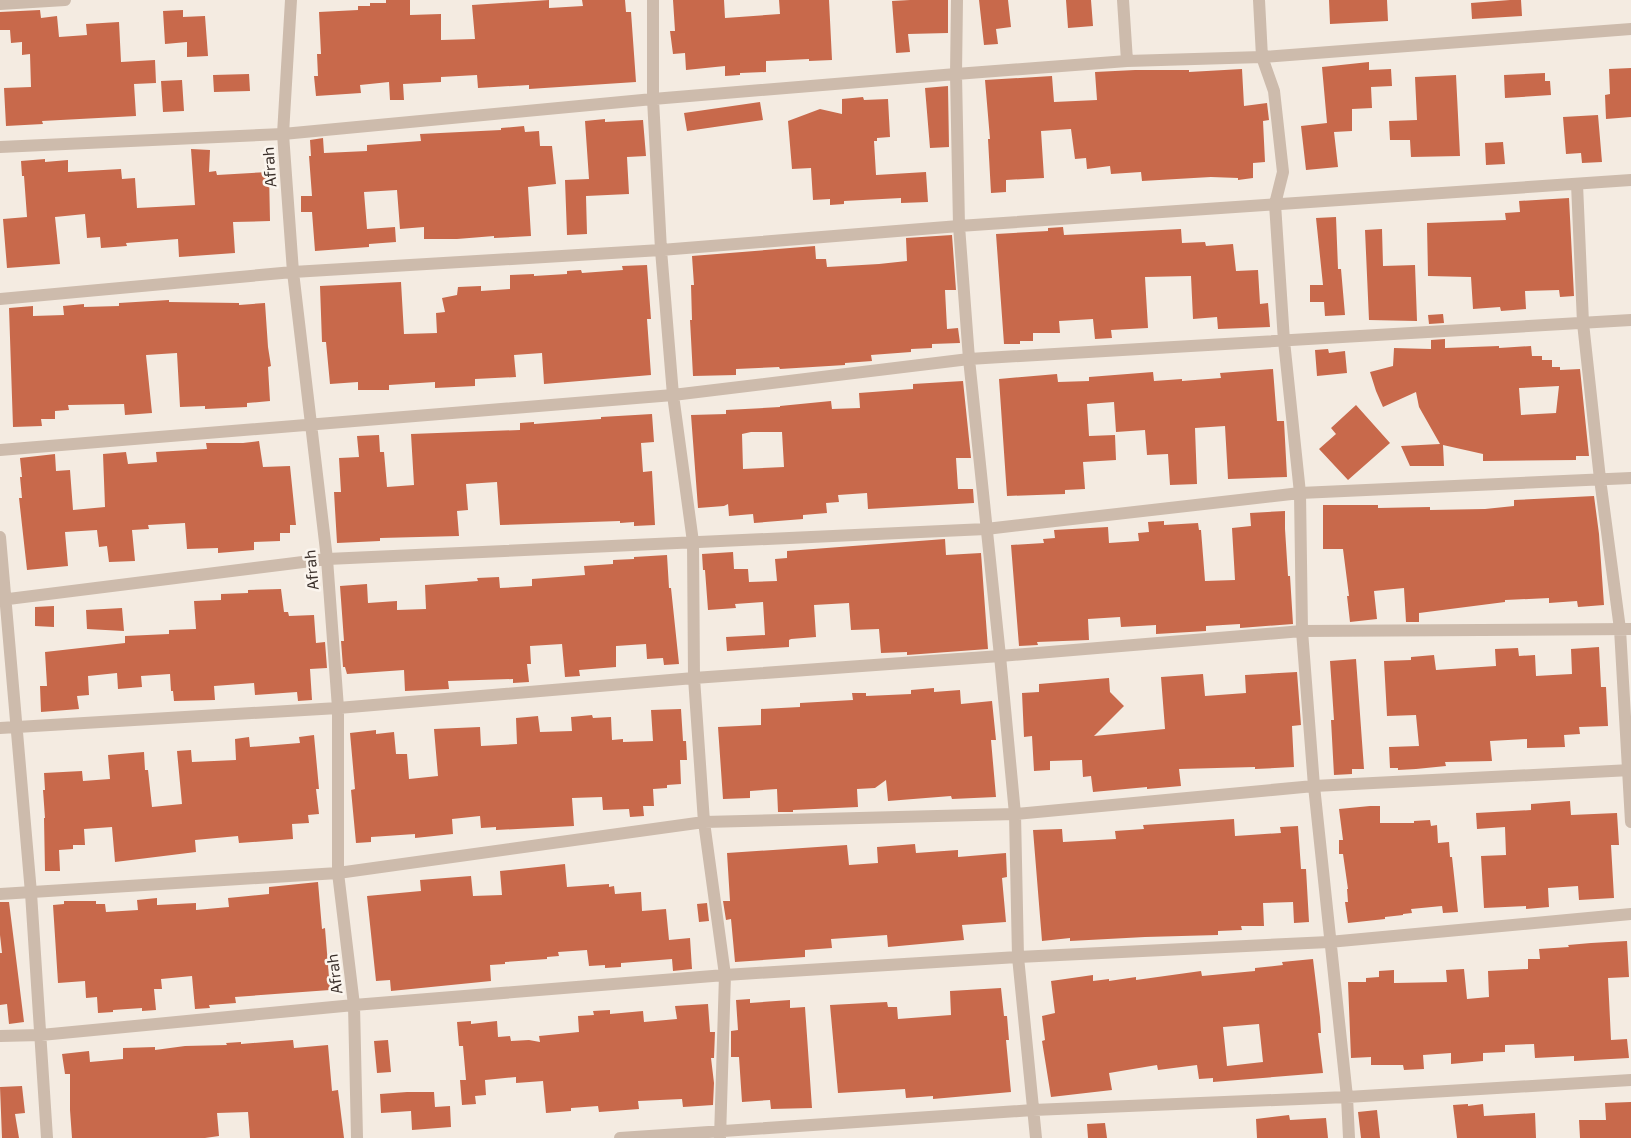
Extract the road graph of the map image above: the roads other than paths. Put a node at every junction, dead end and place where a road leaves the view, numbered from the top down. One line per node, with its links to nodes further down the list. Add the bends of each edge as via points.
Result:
1 (65, 0): 7 (street)
2 (291, 0): 13 (street, Afrah)
3 (653, 0): 12 (street)
4 (957, 0): 11 (street)
5 (1122, 0): 10 (street)
6 (1259, 0): 9 (street)
7 (0, 4)
8 (1631, 29): 9 (street)
9 (1262, 57): 10 (street); 17 (street, via 1274,91 1283,172)
10 (1127, 61): 11 (street)
11 (956, 74): 12 (street); 18 (street)
12 (653, 99): 13 (street); 19 (street)
13 (283, 134): 14 (street); 20 (street, Afrah)
14 (0, 146)
15 (1631, 180): 16 (street)
16 (1577, 184): 17 (street); 23 (street)
17 (1275, 204): 18 (street); 24 (street)
18 (960, 226): 19 (street); 25 (street)
19 (661, 250): 20 (street); 26 (street)
20 (293, 272): 21 (street); 27 (street, Afrah)
21 (0, 298)
22 (1631, 320): 23 (street)
23 (1583, 323): 24 (street); 30 (street)
24 (1284, 341): 25 (street); 31 (street)
25 (969, 359): 26 (street); 32 (street)
26 (674, 395): 27 (street); 34 (street)
27 (310, 424): 28 (street); 35 (street, Afrah)
28 (0, 450)
29 (1631, 478): 30 (street)
30 (1600, 479): 31 (street); 37 (street)
31 (1300, 493): 32 (street); 38 (street)
32 (986, 529): 34 (street); 39 (street)
33 (0, 537): 36 (street)
34 (693, 542): 35 (street); 40 (street)
35 (327, 559): 36 (street); 41 (street, Afrah)
36 (3, 600): 42 (street)
37 (1625, 629): 38 (street); 44 (street)
38 (1302, 631): 39 (street); 45 (street)
39 (1000, 656): 40 (street); 46 (street)
40 (694, 678): 41 (street); 47 (street)
41 (338, 708): 42 (street); 49 (street, Afrah)
42 (17, 726): 43 (street); 50 (street)
43 (0, 728)
44 (1630, 770): 45 (street); 48 (street)
45 (1314, 786): 46 (street); 53 (street)
46 (1015, 814): 47 (street); 54 (street)
47 (704, 822): 49 (street); 55 (street)
48 (1631, 822)
49 (338, 873): 50 (street); 56 (street, Afrah)
50 (31, 893): 51 (street); 57 (street)
51 (0, 894)
52 (1631, 914): 53 (street)
53 (1329, 942): 54 (street); 60 (street)
54 (1018, 958): 55 (street); 61 (street)
55 (725, 975): 56 (street); 62 (street)
56 (354, 1005): 57 (street); 64 (street, Afrah)
57 (40, 1035): 58 (street); 63 (street)
58 (0, 1036)
59 (1631, 1080): 60 (street)
60 (1347, 1097): 61 (street); 67 (street)
61 (1033, 1110): 62 (street); 66 (street)
62 (720, 1135): 65 (street)
63 (47, 1138)
64 (358, 1138)
65 (620, 1138)
66 (1036, 1138)
67 (1349, 1138)

